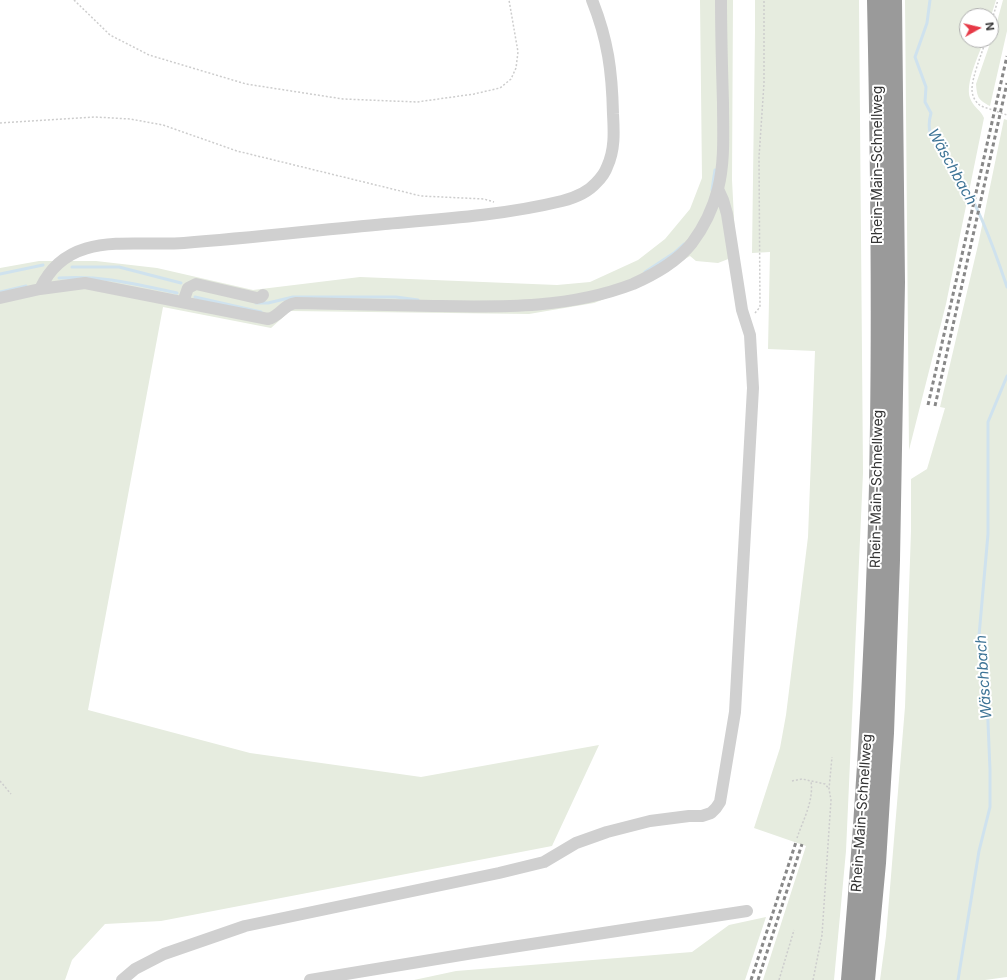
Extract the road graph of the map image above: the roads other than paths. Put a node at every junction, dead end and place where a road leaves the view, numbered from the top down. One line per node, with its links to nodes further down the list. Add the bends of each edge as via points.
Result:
1 (592, 0): 6 (lane, via 606,38 614,138 607,168 595,184 582,194 514,210 449,218 182,243 104,244 78,251 63,259 49,272)
2 (721, 0): 5 (lane, via 724,149)
3 (876, 0): 11 (highway, Rhein-Main-Schnellweg, via 879,425)
4 (892, 0): 11 (highway, Rhein-Main-Schnellweg, via 896,282 891,568 885,733 876,863)
5 (718, 189): 9 (lane, via 710,212 692,243 674,260 654,274 627,286 573,301 532,306 490,307 296,303 288,305 277,316 268,319); 12 (lane, via 724,200 742,310 750,335 753,388 736,712 720,802 716,808 702,816 650,821 607,832 576,843 544,862 245,926 164,954 135,969)
6 (40, 289): 8 (lane); 9 (lane, via 85,283)
7 (263, 295): 9 (lane, via 257,298 196,284 188,288)
8 (0, 298)
9 (183, 302)
10 (747, 911): 13 (lane)
11 (858, 978)
12 (122, 980)
13 (310, 980)

